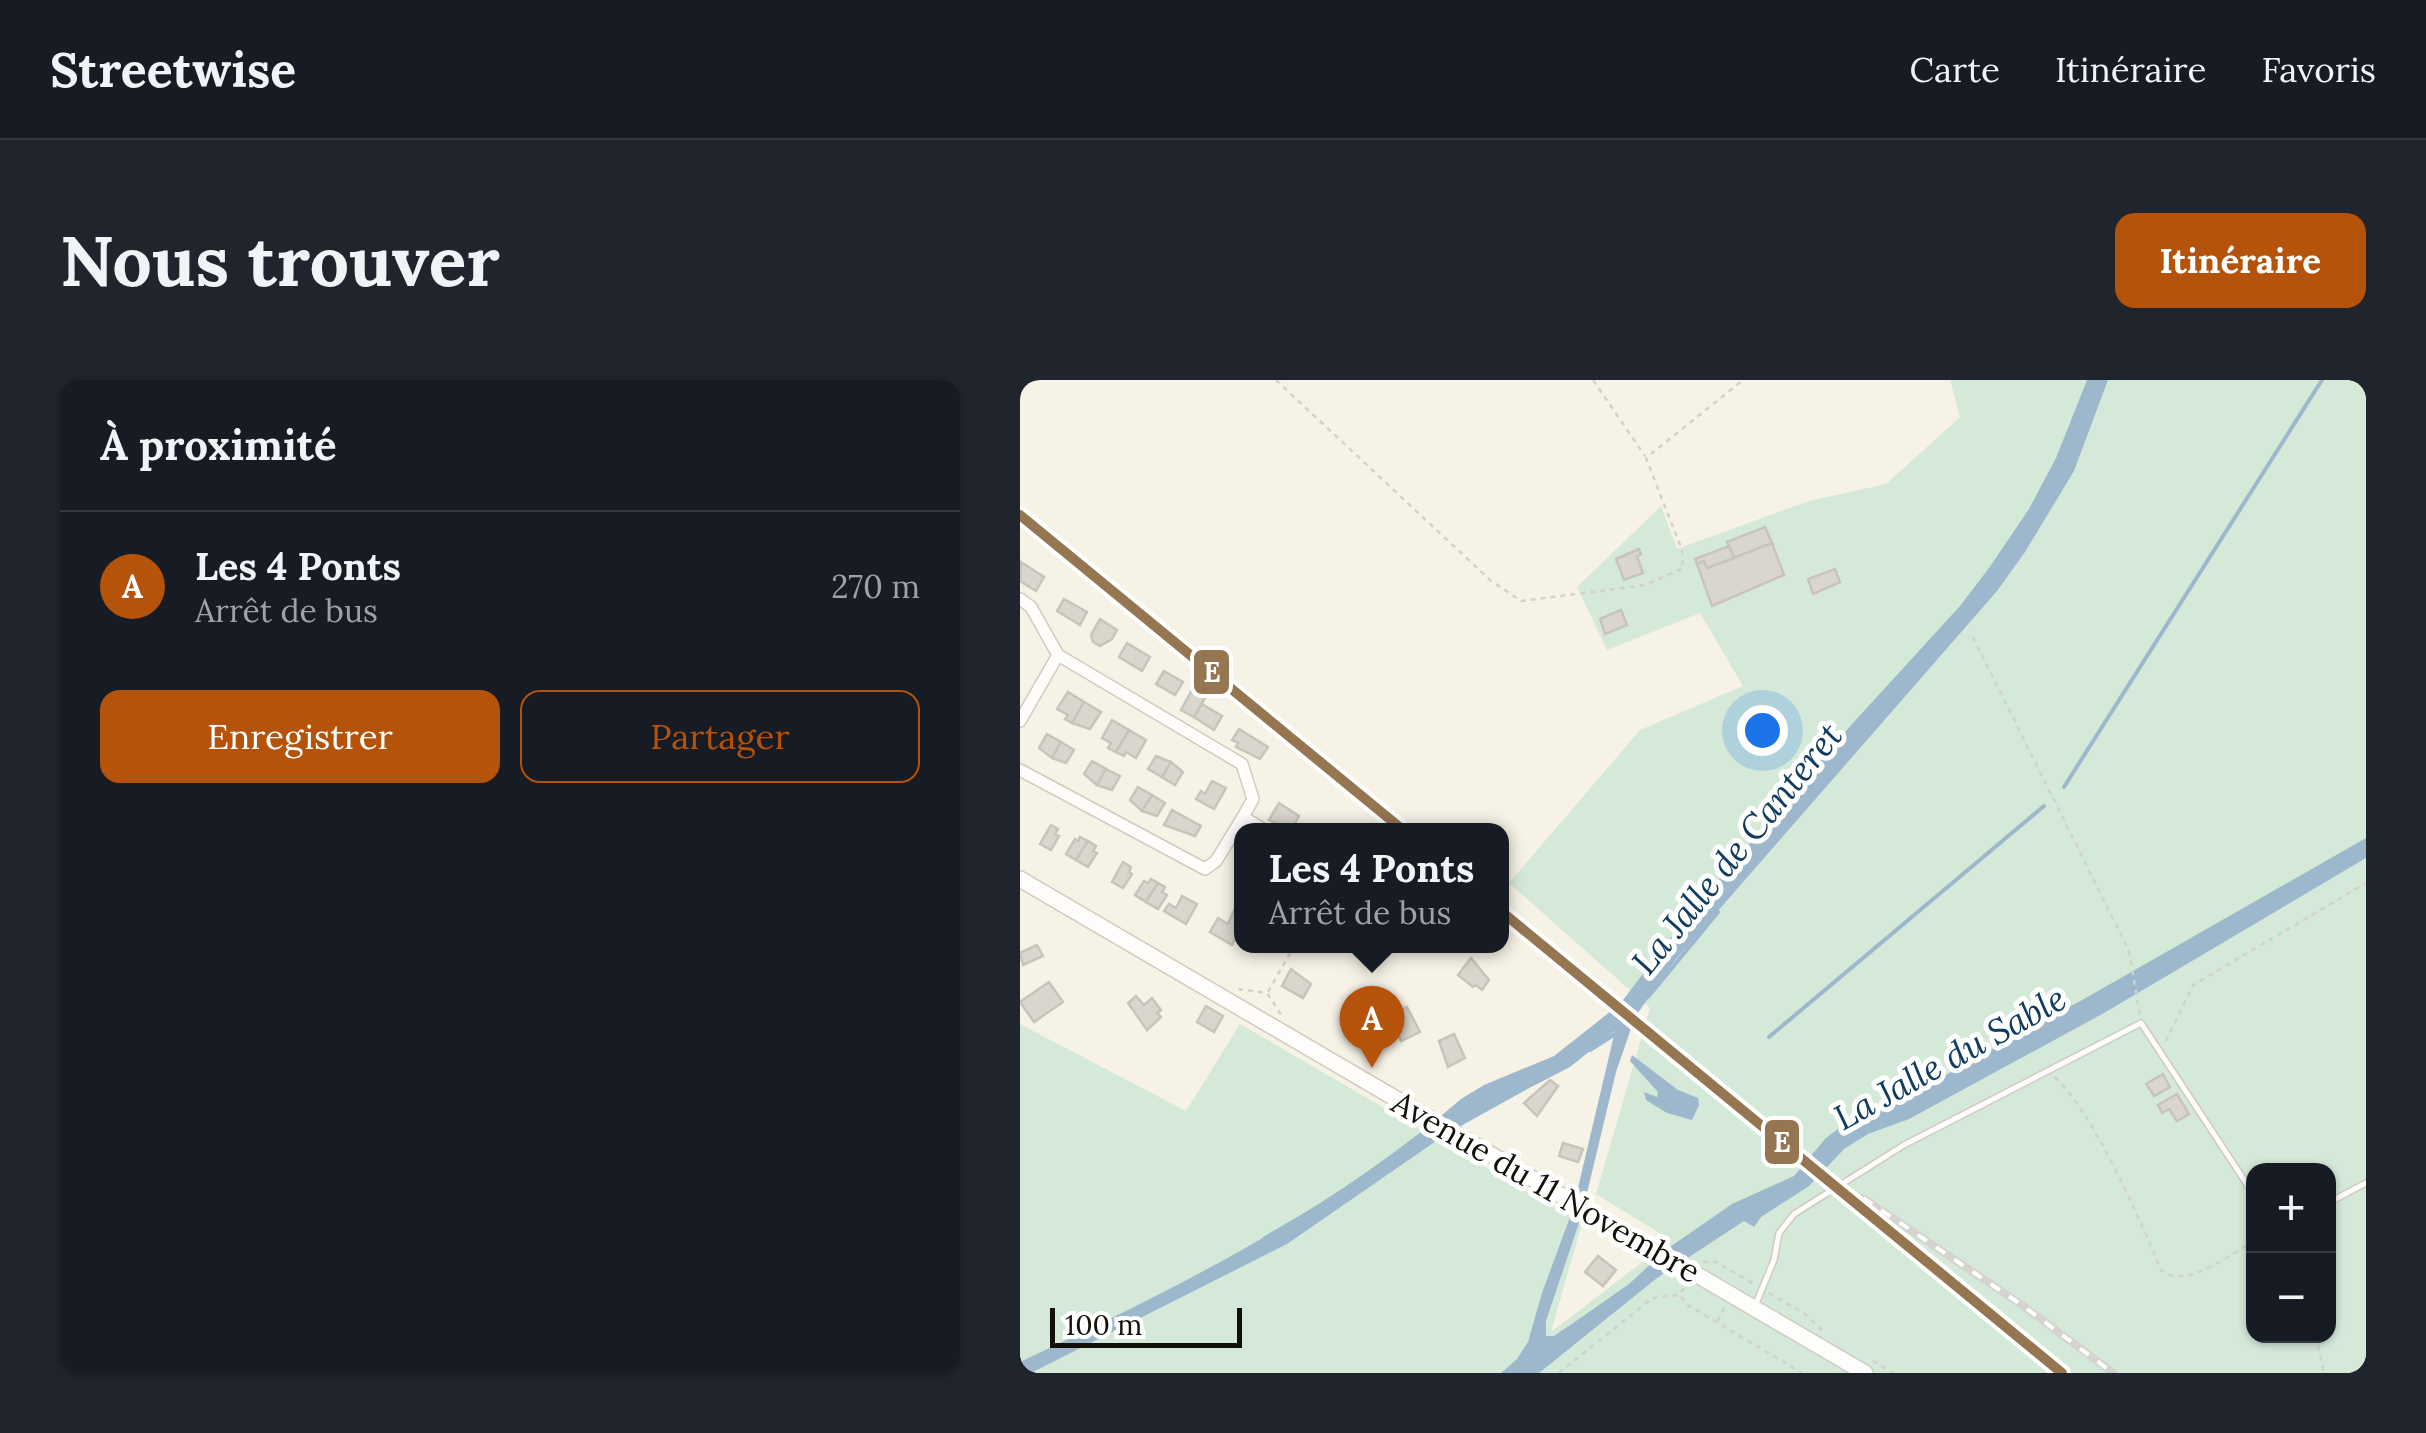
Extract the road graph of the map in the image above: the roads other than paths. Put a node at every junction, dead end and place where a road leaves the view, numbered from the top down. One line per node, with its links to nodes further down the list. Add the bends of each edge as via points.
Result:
1 (1020, 600): 2 (street, via 1031,607)
2 (1058, 655): 3 (street); 5 (street, via 1242,764 1253,799)
3 (1020, 721)
4 (1020, 770): 8 (street, via 1205,869)
5 (1243, 817): 6 (street); 7 (street)
6 (1239, 823)
7 (1253, 823)
8 (1234, 832)
9 (1020, 879): 13 (main road, Avenue du 11 Novembre)
10 (2246, 1183): 13 (lane, via 2141,1023 1850,1176 1794,1214 1779,1234)
11 (2366, 1183): 12 (lane)
12 (2336, 1198)
13 (1754, 1309): 14 (main road, Avenue du 11 Novembre)
14 (1865, 1365)

